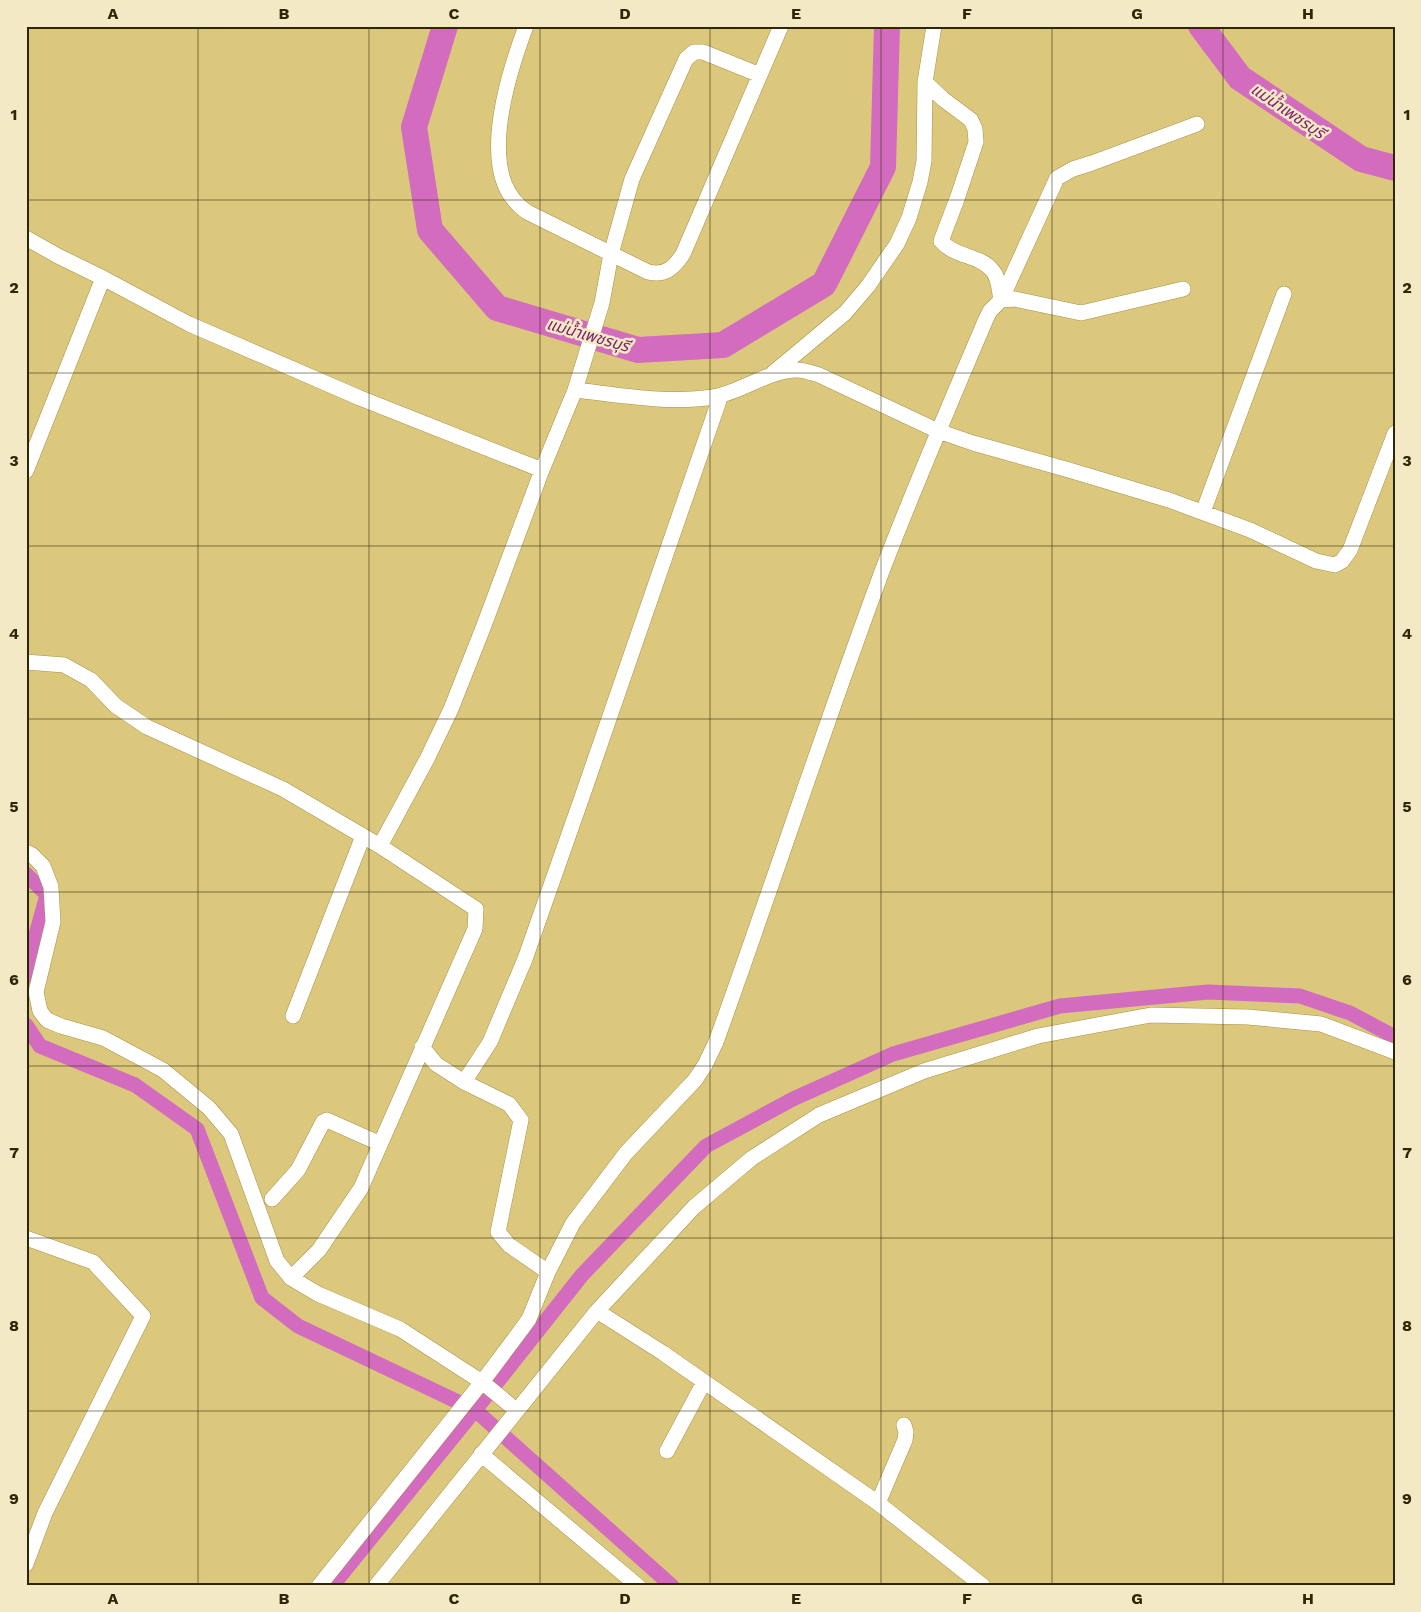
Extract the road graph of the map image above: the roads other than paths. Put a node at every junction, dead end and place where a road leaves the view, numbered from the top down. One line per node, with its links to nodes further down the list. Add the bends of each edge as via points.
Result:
1 (526, 26): 8 (street, via 500,119 499,148 505,184 512,198 526,212)
2 (781, 26): 4 (street)
3 (934, 26): 5 (street)
4 (760, 75): 8 (street, via 686,248 674,267 654,274); 8 (street, via 703,52 694,52 686,59 632,179)
5 (925, 82): 12 (street, via 971,120 975,129 976,142 941,241 946,248 993,270); 13 (street, via 922,175 897,244 845,313)
6 (1197, 124): 12 (street, via 1073,169 1057,178)
7 (26, 238): 9 (street)
8 (611, 254): 14 (street, via 602,302)
9 (103, 278): 18 (street, via 189,324 360,398); 19 (street)
10 (1184, 289): 12 (street, via 1081,312)
11 (1284, 294): 20 (street)
12 (1001, 300): 16 (street, via 986,319)
13 (770, 376): 15 (street); 16 (street, via 798,370 814,374)
14 (575, 390): 15 (street, via 671,399); 18 (street)
15 (720, 395): 28 (street, via 525,959 490,1042)
16 (938, 431): 20 (street); 32 (street, via 814,761 716,1042 695,1080 626,1153 573,1223)
17 (1395, 433): 20 (street, via 1350,550 1335,566 1316,561)
18 (542, 470): 23 (street, via 451,709)
19 (26, 471)
20 (1203, 512)
21 (26, 662): 22 (street, via 64,665 91,680 116,706 146,727 283,789)
22 (363, 836): 23 (street); 25 (street)
23 (380, 846): 26 (street, via 476,909 475,929)
24 (26, 852): 33 (street, via 43,866 51,887 53,922 36,992 40,1011 47,1020 103,1038 163,1070 209,1108 231,1134 277,1261)
25 (293, 1016)
26 (422, 1047): 28 (street, via 436,1064); 29 (street)
27 (1395, 1052): 34 (street, via 1321,1024 1248,1017 1151,1015 1038,1036 924,1071 819,1115 752,1158 694,1207)
28 (464, 1082): 32 (street, via 509,1104 521,1120 498,1232)
29 (383, 1138): 30 (street, via 374,1141 327,1120 323,1122 298,1170); 33 (street, via 361,1188 319,1250)
30 (272, 1198)
31 (26, 1238): 42 (street, via 93,1262 142,1316 45,1513)
32 (548, 1272): 36 (street, via 530,1319)
33 (292, 1278): 36 (street, via 318,1294 400,1329)
34 (597, 1311): 35 (street); 37 (street)
35 (704, 1382): 40 (street); 41 (street)
36 (478, 1387): 37 (street); 43 (street)
37 (512, 1415): 39 (street)
38 (904, 1425): 41 (street, via 906,1440)
39 (483, 1451): 44 (street); 45 (street)
40 (667, 1451)
41 (878, 1503): 46 (street)
42 (26, 1564)
43 (319, 1586)
44 (376, 1586)
45 (638, 1586)
46 (983, 1586)

